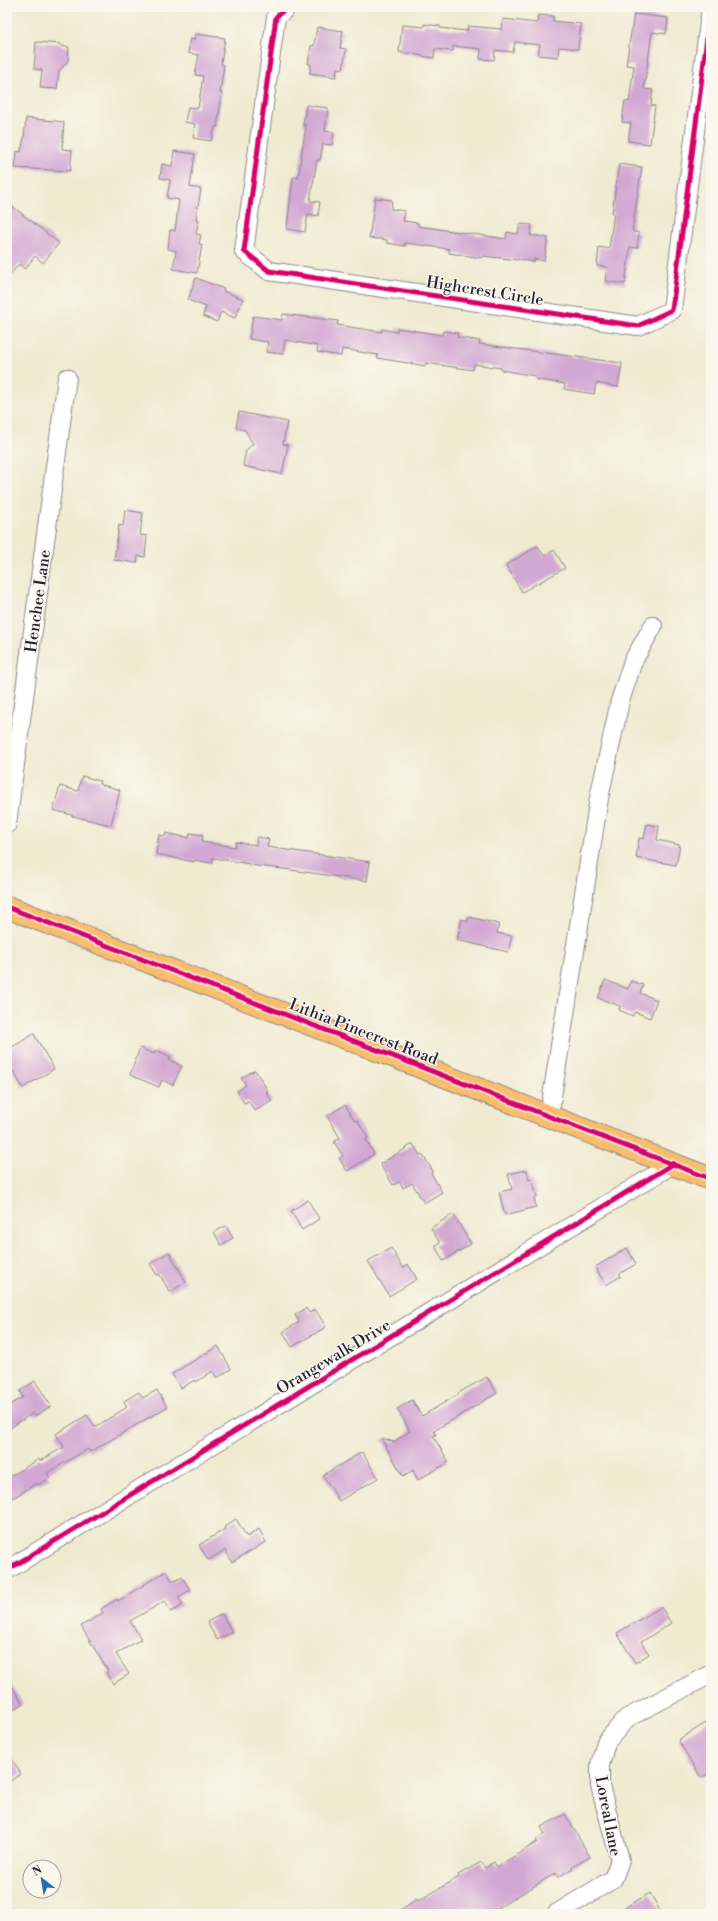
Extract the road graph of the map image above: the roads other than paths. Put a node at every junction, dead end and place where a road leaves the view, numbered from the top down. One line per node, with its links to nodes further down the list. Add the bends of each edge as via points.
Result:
1 (287, 7): 2 (street, Highcrest Circle, via 276,16 244,251 269,271 638,326 672,310)
2 (711, 7)
3 (67, 378): 5 (street, Henchee Lane)
4 (653, 626): 8 (street, via 634,660 620,701 599,798)
5 (12, 754): 6 (street, Henchee Lane)
6 (7, 824)
7 (7, 907): 8 (main road, Lithia Pinecrest Road)
8 (549, 1116): 9 (main road, Lithia Pinecrest Road)
9 (673, 1164): 10 (main road, Lithia Pinecrest Road); 11 (street, Orangewalk Drive)
10 (711, 1179)
11 (7, 1570)
12 (711, 1674): 13 (street, Loreal lane, via 627,1718 606,1742 600,1765 600,1786 620,1860 613,1879)
13 (556, 1914)

